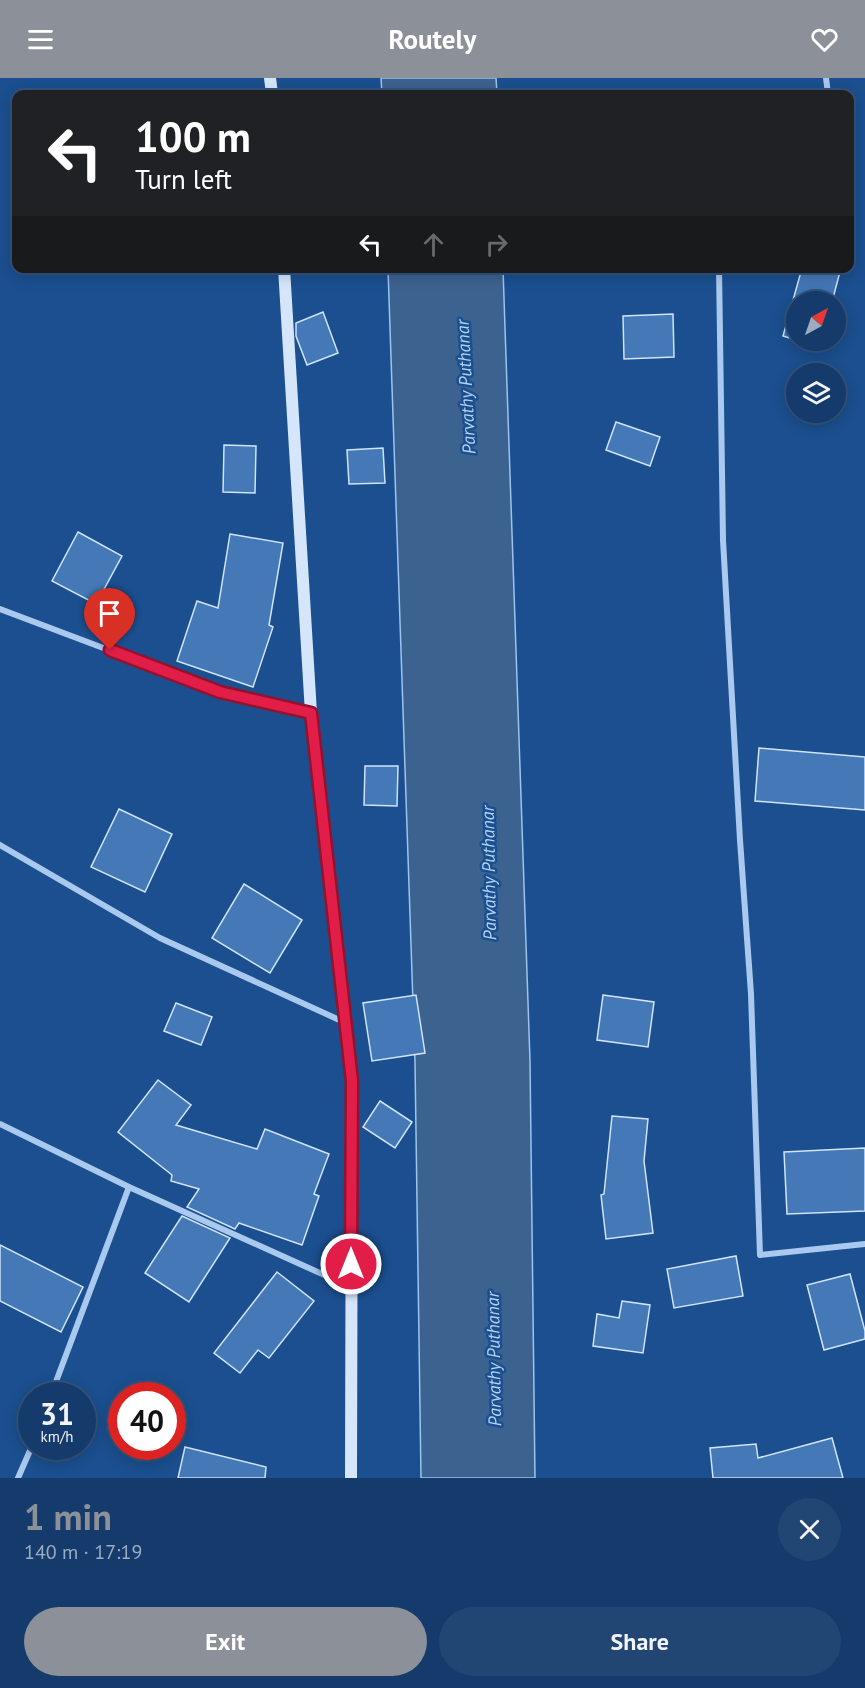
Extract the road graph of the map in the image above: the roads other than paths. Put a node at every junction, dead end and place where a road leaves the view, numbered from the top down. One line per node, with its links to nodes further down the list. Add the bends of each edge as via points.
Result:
1 (284, 273): 4 (street)
2 (719, 273): 9 (street, via 723,540 751,994 760,1255)
3 (0, 609): 4 (street, via 220,692)
4 (311, 713): 6 (street)
5 (0, 845): 6 (street, via 160,938)
6 (346, 1024): 10 (street, via 352,1081)
7 (0, 1125): 8 (street)
8 (129, 1187): 10 (street); 11 (street)
9 (865, 1244)
10 (351, 1287): 14 (street)
11 (56, 1382)
12 (26, 1460): 13 (street)
13 (18, 1478)
14 (351, 1478)

